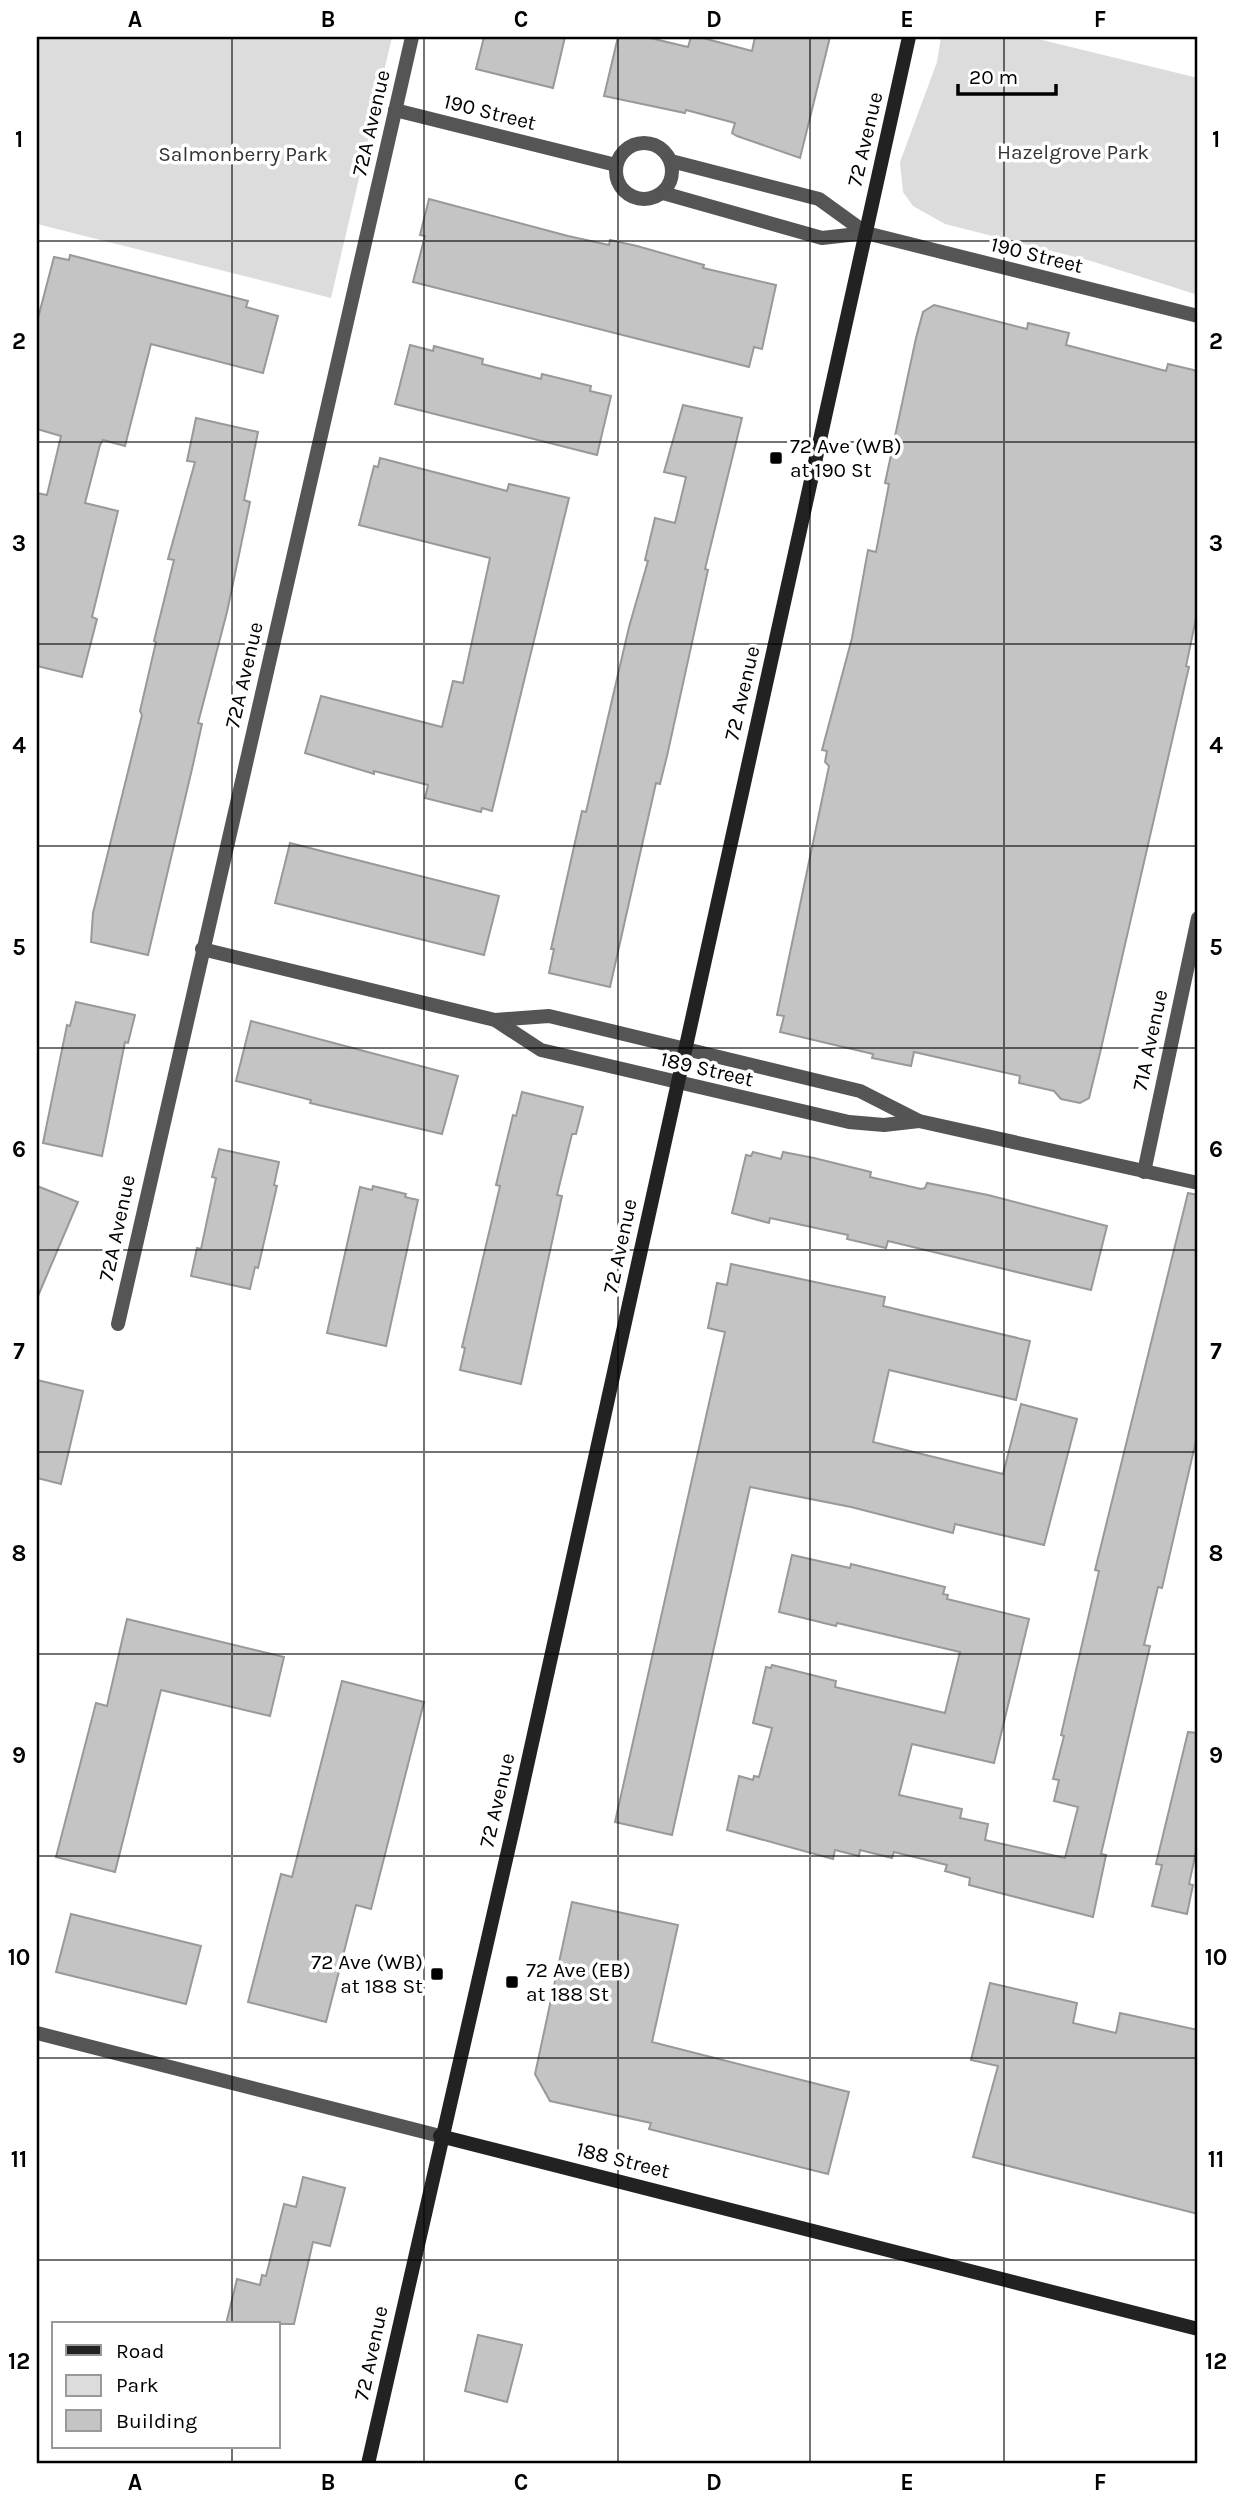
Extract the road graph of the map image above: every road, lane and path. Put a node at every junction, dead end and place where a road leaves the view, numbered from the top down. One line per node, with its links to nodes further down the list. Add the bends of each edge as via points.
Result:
1 (412, 37): 3 (street, 72A Avenue)
2 (909, 37): 7 (main road, 72 Avenue)
3 (395, 110): 5 (street, 190 Street); 10 (street, 72A Avenue)
4 (671, 161): 5 (street, 190 Street, via 660,148 644,143 624,152); 6 (street, via 672,179); 7 (street, 190 Street, via 819,199)
5 (616, 165): 6 (street, 190 Street, via 617,183 629,196 646,200)
6 (663, 193): 7 (street, 190 Street, via 822,238)
7 (866, 233): 8 (street, 190 Street); 12 (main road, 72 Avenue)
8 (1198, 316)
9 (1198, 918): 15 (street, 71A Avenue)
10 (202, 949): 11 (street, 189 Street); 17 (street, 72A Avenue)
11 (495, 1020): 12 (street, 189 Street, via 548,1016); 13 (street, 189 Street, via 541,1050)
12 (684, 1050): 13 (main road, 72 Avenue); 14 (street, 189 Street, via 860,1091)
13 (677, 1084): 14 (street, 189 Street, via 849,1122); 19 (main road, 72 Avenue, via 515,1820)
14 (919, 1121): 15 (street, 189 Street)
15 (1144, 1172): 16 (street, 189 Street)
16 (1198, 1183)
17 (118, 1324)
18 (37, 2033): 19 (street, 188 Street)
19 (440, 2136): 20 (main road, 188 Street); 21 (main road, 72 Avenue)
20 (1198, 2329)
21 (368, 2464)

